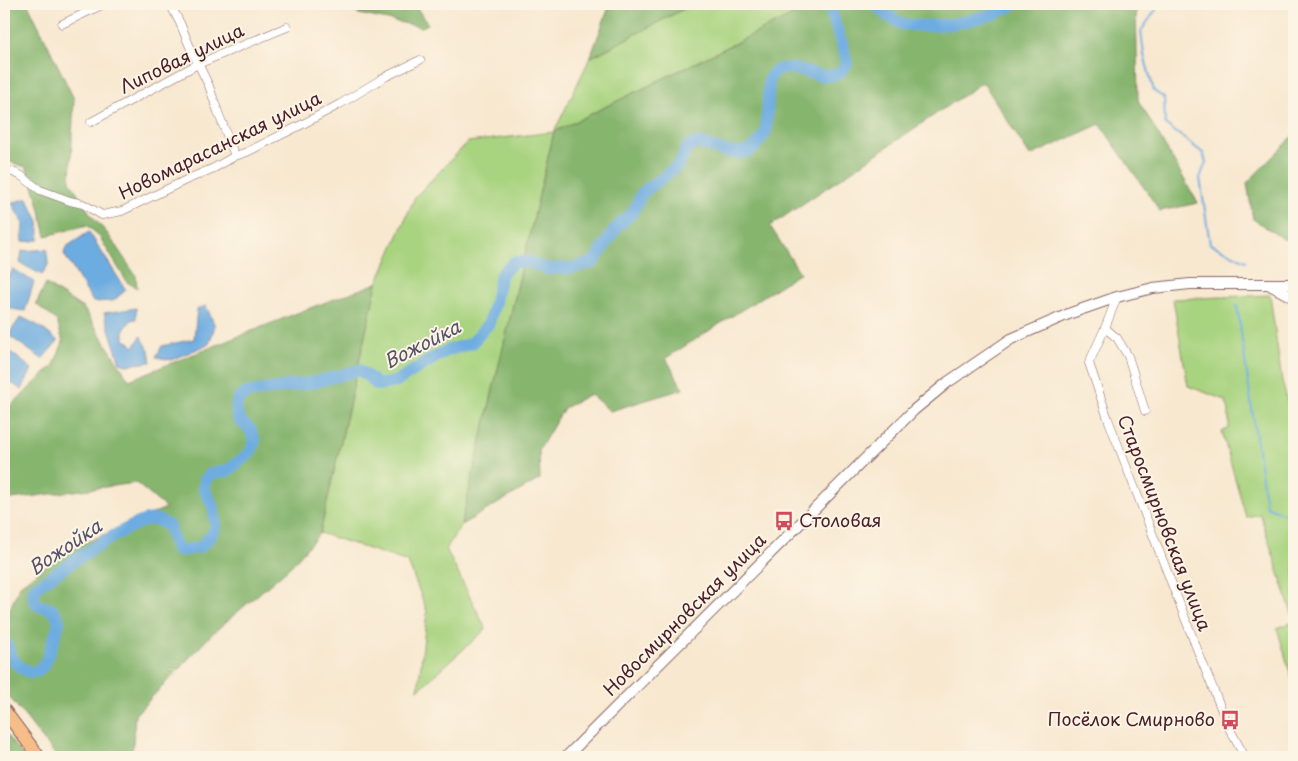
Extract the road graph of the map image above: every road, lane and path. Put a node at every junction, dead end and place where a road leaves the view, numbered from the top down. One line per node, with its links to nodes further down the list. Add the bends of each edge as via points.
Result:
1 (104, 4): 3 (street)
2 (170, 4): 6 (street)
3 (62, 24)
4 (288, 27): 6 (street, Липовая улица)
5 (420, 60): 8 (street, Новомарасанская улица, via 303,124)
6 (198, 64): 7 (street, Липовая улица); 8 (street)
7 (91, 122)
8 (235, 156): 9 (street, Новомарасанская улица, via 122,211 102,215 83,204 40,190 20,175 10,171)
9 (4, 173)
10 (1294, 284): 11 (street, Новосмирновская улица)
11 (1270, 285): 12 (street, Новосмирновская улица, via 1190,284 1153,288); 13 (street, Новосмирновская улица)
12 (1117, 297): 14 (street, Старосмирновская улица); 18 (street, Новосмирновская улица, via 1011,339 948,382 914,410)
13 (1294, 298)
14 (1105, 328): 15 (street, via 1117,338 1128,356); 19 (street, Старосмирновская улица, via 1089,363 1228,728)
15 (1145, 411)
16 (4, 710): 17 (main road)
17 (40, 757)
18 (566, 757)
19 (1244, 757)

